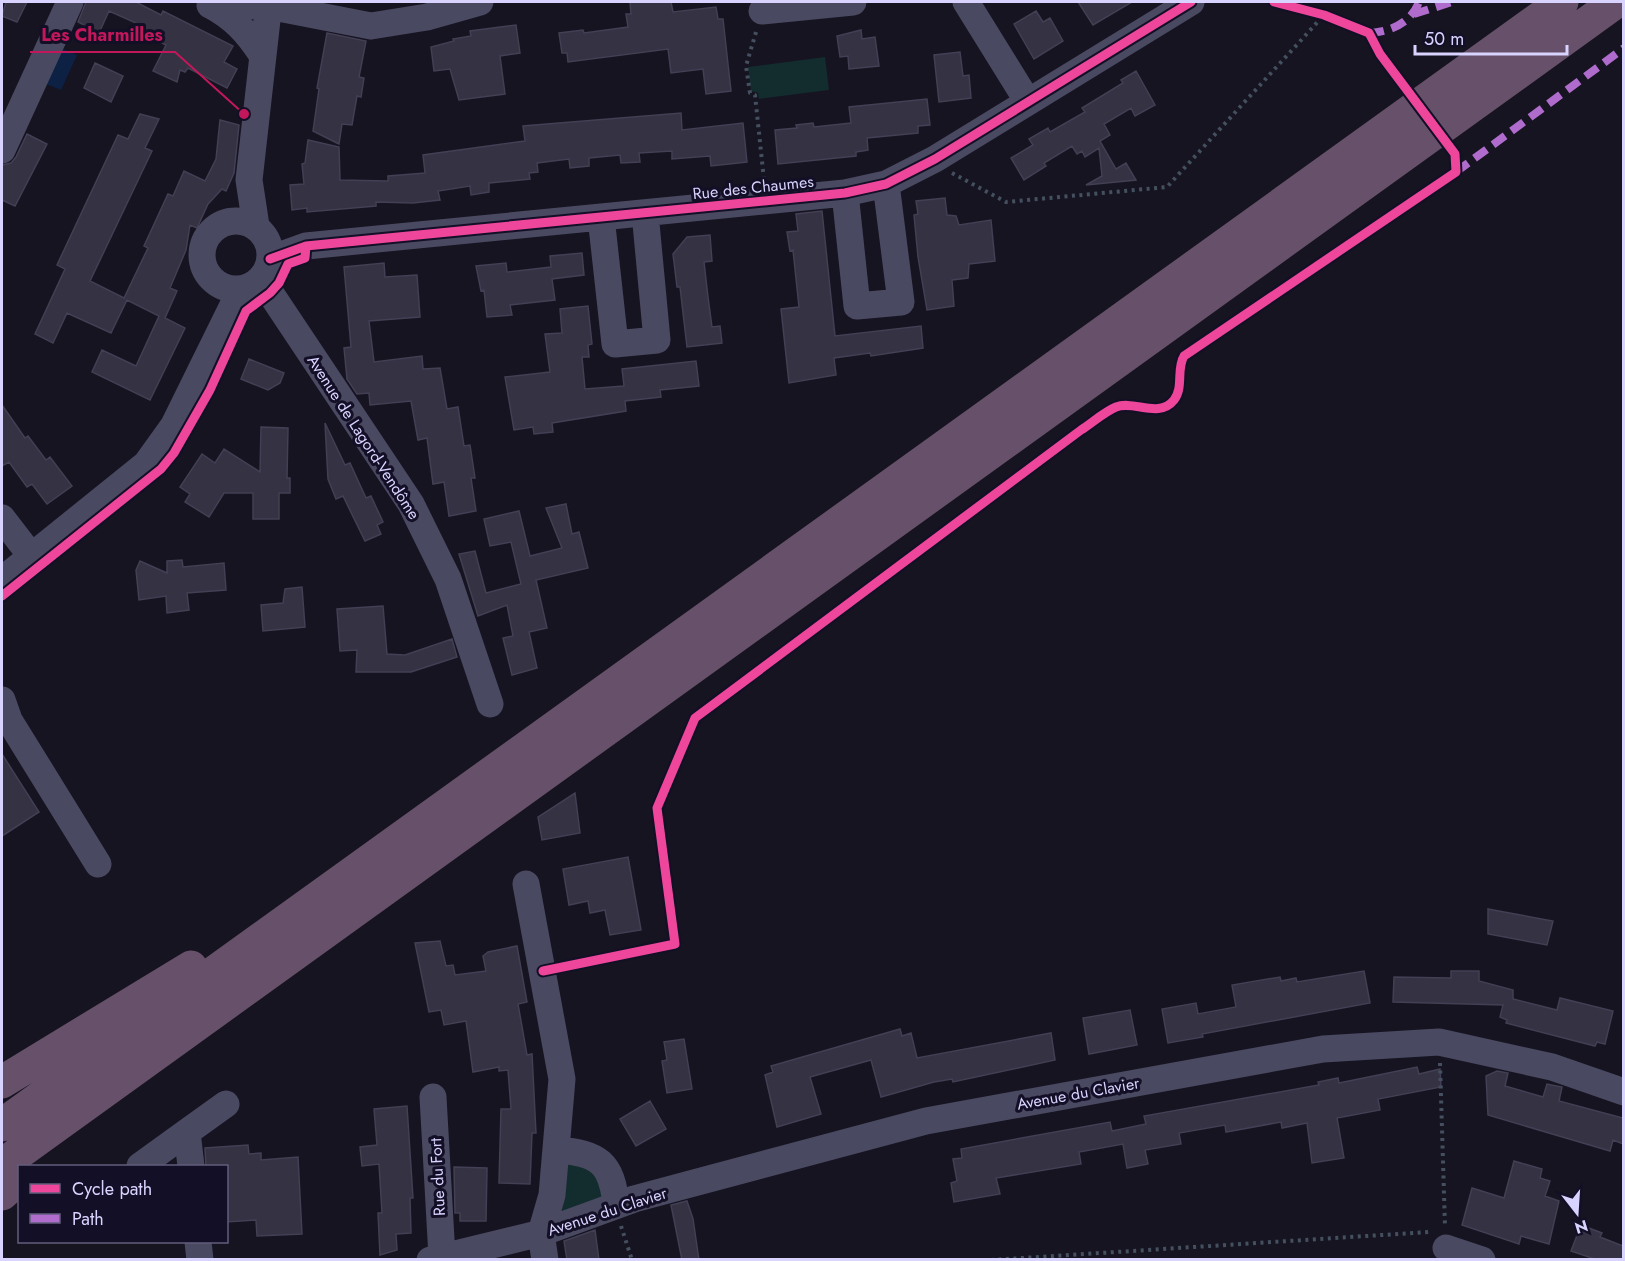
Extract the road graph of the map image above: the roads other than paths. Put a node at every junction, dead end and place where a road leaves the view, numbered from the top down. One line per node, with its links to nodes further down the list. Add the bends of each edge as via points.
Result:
1 (70, 2): 15 (street)
2 (480, 2): 9 (street, via 427,17 371,26)
3 (853, 2): 10 (street)
4 (966, 2): 13 (street)
5 (1191, 2): 13 (street, Rue des Chaumes)
6 (1562, 2): 12 (highway)
7 (1616, 2): 12 (highway)
8 (206, 3): 9 (street); 11 (street, via 246,30)
9 (268, 4): 11 (street, Avenue de Lagord-Vendôme)
10 (762, 11)
11 (262, 55): 16 (street, Avenue de Lagord-Vendôme)
12 (1465, 90): 14 (highway)
13 (1028, 102): 17 (street, Rue des Chaumes)
14 (1403, 134): 30 (highway); 31 (highway)
15 (2, 150)
16 (249, 180): 21 (street, Avenue de Lagord-Vendôme); 22 (street, Avenue de Lagord-Vendôme)
17 (886, 184): 18 (street, Rue des Chaumes); 18 (street, via 902,302 857,306)
18 (845, 193): 19 (street, Rue des Chaumes)
19 (645, 213): 20 (street, Rue des Chaumes); 20 (street, via 657,340 615,344)
20 (601, 217): 22 (street, Rue des Chaumes, via 306,246)
21 (227, 222): 22 (street, via 251,224); 22 (street, Avenue de Lagord-Vendôme, via 212,230 202,249 205,270)
22 (252, 262): 24 (street, via 174,425 146,464); 27 (street, Avenue de Lagord-Vendôme, via 411,504 448,579)
23 (2, 518): 24 (street)
24 (32, 557): 25 (street)
25 (2, 580)
26 (2, 700): 28 (street, via 9,720)
27 (490, 704)
28 (98, 864)
29 (526, 884): 38 (street, via 562,1079)
30 (292, 918): 32 (highway, via 177,974); 36 (highway)
31 (131, 1073): 39 (highway); 40 (highway, via 88,1124)
32 (2, 1082)
33 (1623, 1092): 45 (street, Avenue du Clavier, via 1551,1067 1439,1042 1323,1049 926,1121)
34 (433, 1097): 49 (street, Rue du Fort)
35 (226, 1104): 37 (street)
36 (2, 1125)
37 (187, 1132): 41 (street); 42 (street)
38 (557, 1150): 45 (street, via 579,1152 604,1164 611,1175); 46 (street, via 552,1195)
39 (2, 1165)
40 (36, 1165)
41 (143, 1165)
42 (191, 1165)
43 (18, 1180): 44 (highway)
44 (2, 1194)
45 (616, 1205): 46 (street, Avenue du Clavier)
46 (541, 1233): 49 (street, Avenue du Clavier); 51 (street)
47 (1446, 1240): 52 (street)
48 (198, 1243): 50 (street)
49 (436, 1258)
50 (200, 1260)
51 (545, 1260)
52 (1482, 1260)

